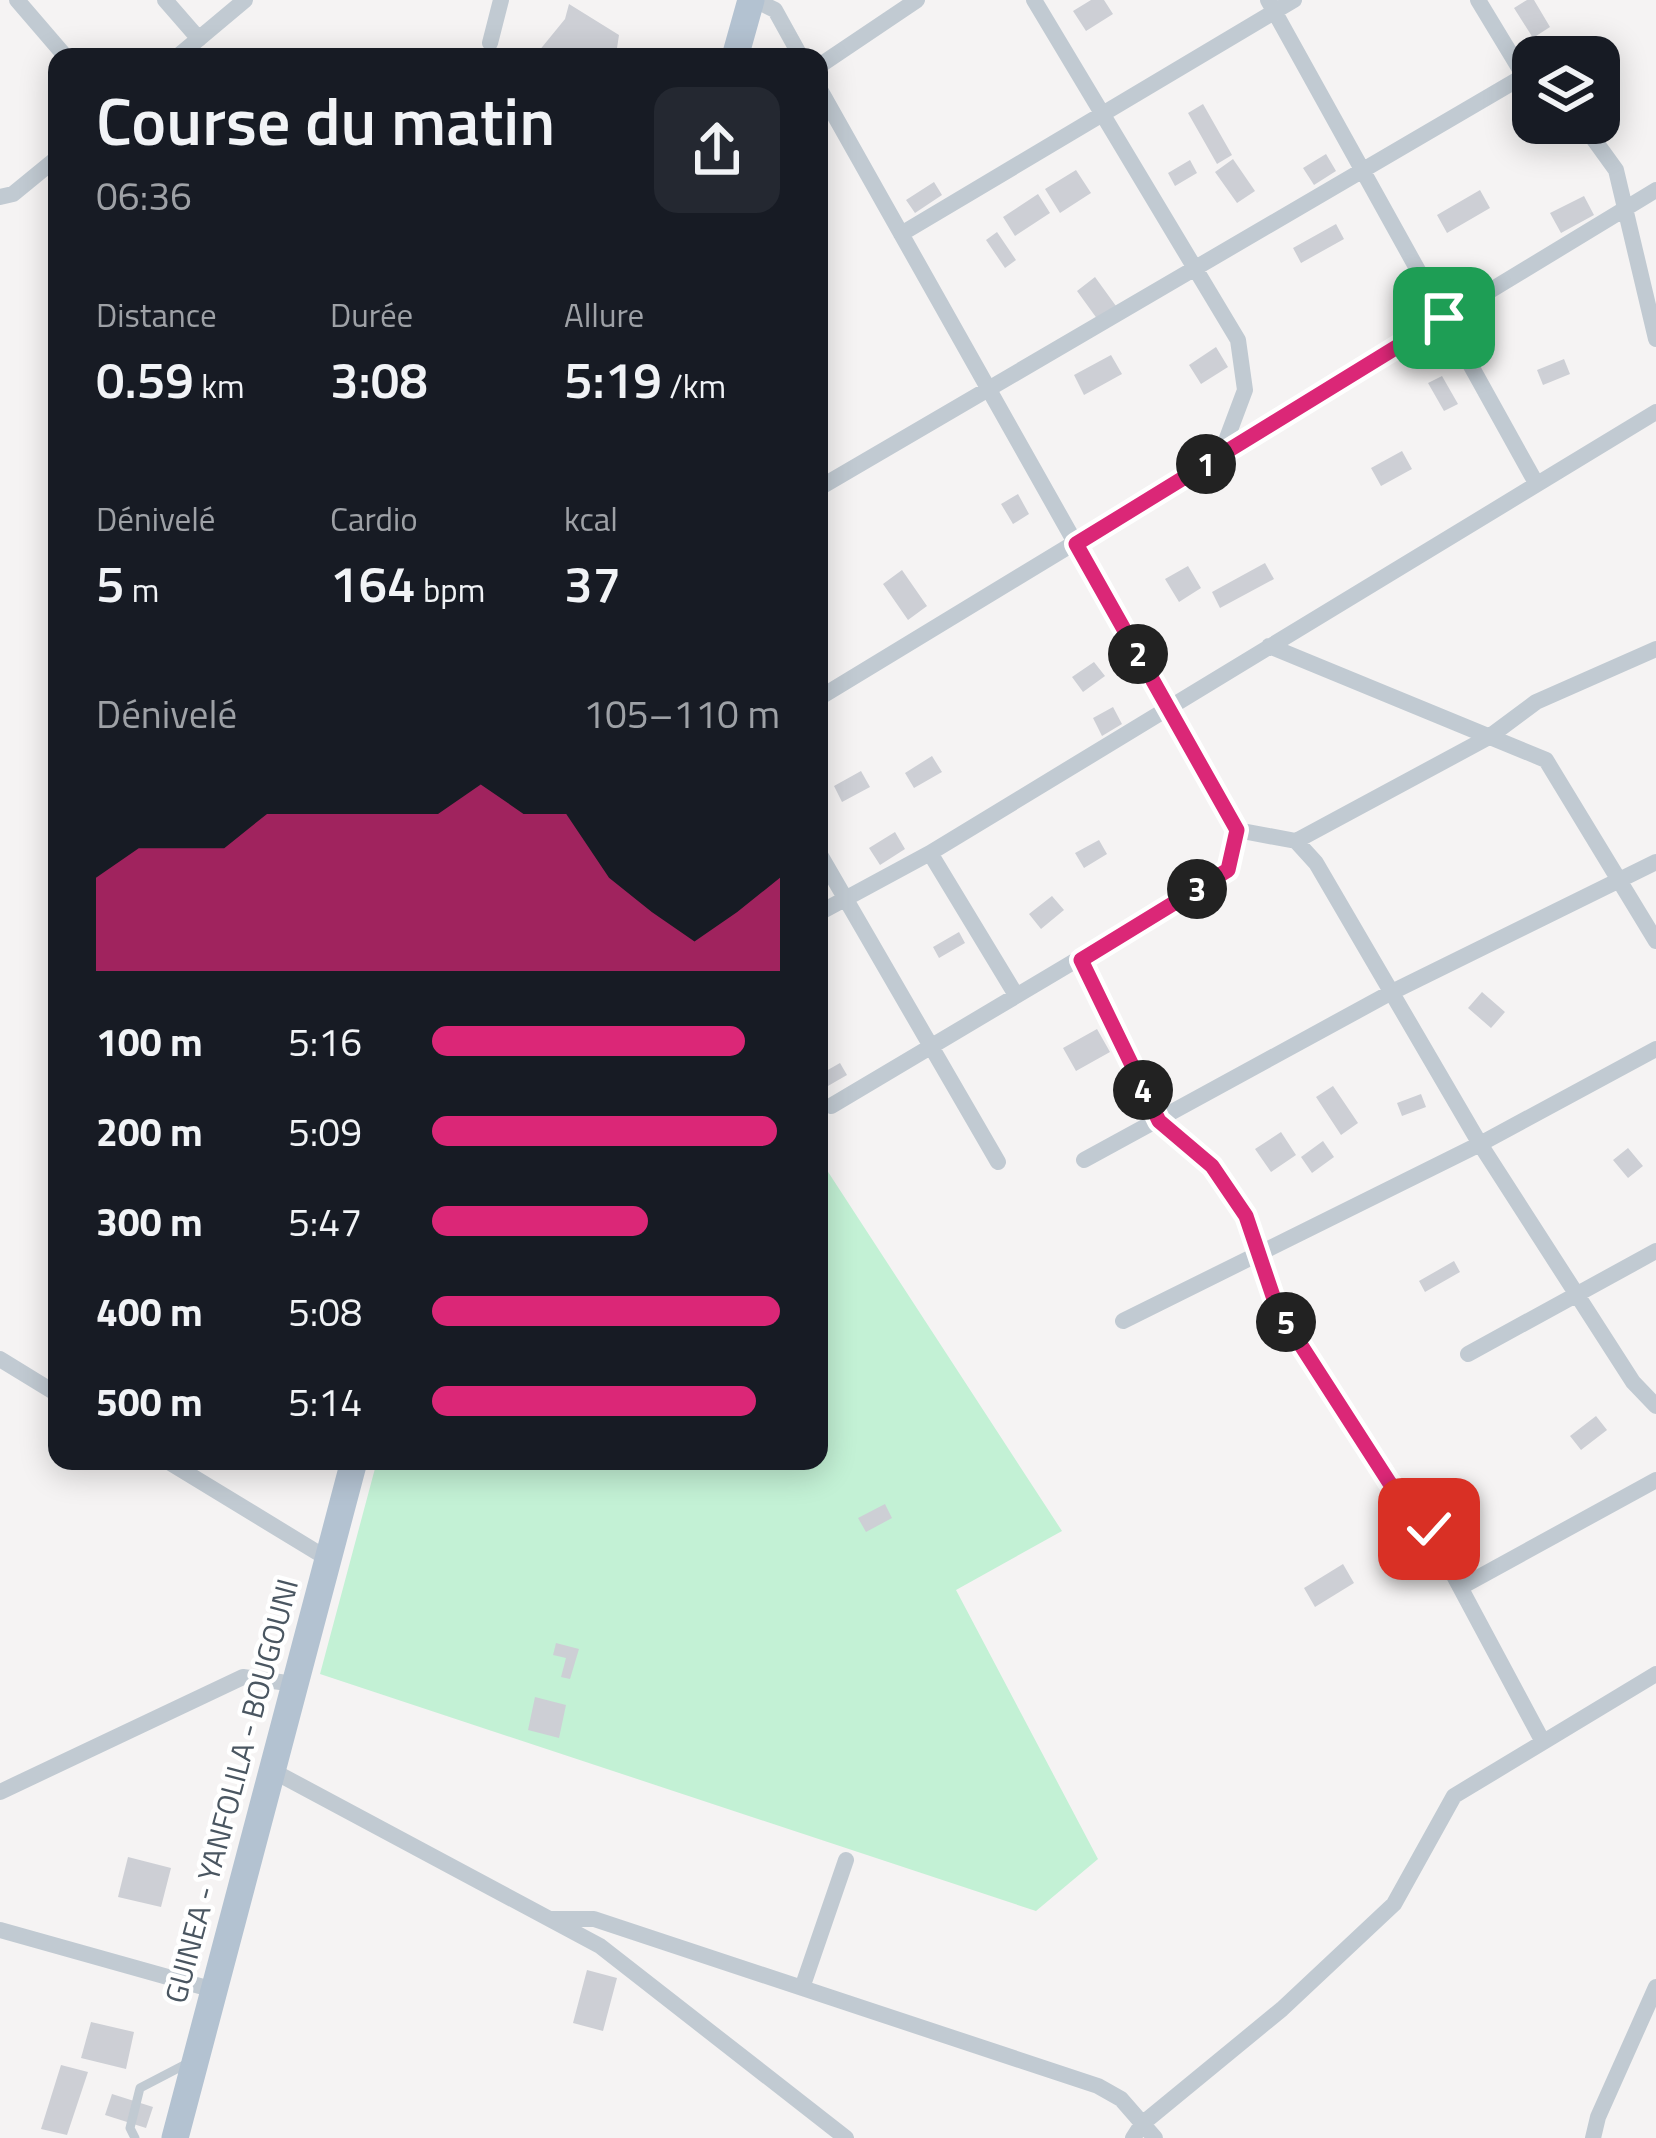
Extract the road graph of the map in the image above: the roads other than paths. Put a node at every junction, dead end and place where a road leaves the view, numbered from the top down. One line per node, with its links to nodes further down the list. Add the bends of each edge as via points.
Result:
1 (17, 0): 13 (street)
2 (164, 0): 11 (street)
3 (245, 0): 11 (street)
4 (501, 0): 12 (street)
5 (753, 0): 15 (main road); 16 (street, via 775,10)
6 (917, 0): 18 (street)
7 (1034, 0): 21 (street)
8 (1294, 0): 10 (street)
9 (1478, 0): 17 (street)
10 (1272, 6): 21 (street); 24 (street)
11 (199, 38): 14 (street)
12 (490, 43)
13 (58, 48)
14 (187, 48)
15 (737, 48)
16 (796, 48)
17 (1512, 54)
18 (828, 60)
19 (1512, 89): 24 (street)
20 (828, 104): 28 (street)
21 (1103, 114): 28 (street); 29 (street)
22 (1597, 144): 27 (street, via 1616,170)
23 (48, 165): 26 (street)
24 (1363, 170): 29 (street); 30 (street)
25 (1656, 190): 27 (street)
26 (0, 197)
27 (1626, 208): 30 (street); 31 (street)
28 (901, 234): 32 (street)
29 (1195, 268): 32 (street); 34 (street, via 1238,340 1245,390)
30 (1444, 318): 34 (street); 36 (street)
31 (1656, 339)
32 (988, 388): 35 (street); 37 (street)
33 (1656, 412): 36 (street)
34 (1221, 454): 37 (street)
35 (828, 483)
36 (1536, 483): 38 (street)
37 (1076, 544): 40 (street); 41 (street)
38 (1269, 646): 41 (street); 42 (street)
39 (1656, 649): 42 (street, via 1536,703)
40 (828, 693)
41 (1168, 707): 43 (street); 45 (street)
42 (1490, 737): 44 (street); 48 (street, via 1546,760)
43 (1237, 830): 44 (street); 52 (street, via 1228,870)
44 (1296, 841): 53 (street)
45 (930, 853): 49 (street); 54 (street)
46 (1656, 862): 48 (street)
47 (828, 869): 49 (street)
48 (1618, 880): 51 (street); 53 (street)
49 (845, 898): 50 (street); 55 (street)
50 (828, 908)
51 (1656, 941)
52 (1081, 960): 54 (street); 58 (street)
53 (1390, 992): 58 (street); 59 (street)
54 (1016, 995): 55 (street)
55 (930, 1046): 57 (street); 61 (street)
56 (1656, 1049): 59 (street)
57 (831, 1106)
58 (1159, 1121): 60 (street); 63 (street, via 1212,1166 1246,1216)
59 (1480, 1144): 63 (street); 64 (street)
60 (1084, 1160)
61 (998, 1162)
62 (1656, 1251): 64 (street)
63 (1258, 1254): 65 (street); 74 (street, via 1277,1308)
64 (1576, 1294): 66 (street); 69 (street)
65 (1123, 1321)
66 (1468, 1354)
67 (0, 1359): 68 (street)
68 (48, 1388)
69 (1656, 1406)
70 (182, 1470): 73 (street)
71 (352, 1470): 73 (main road, GUINEA - YANFOLILA - BOUGOUNI)
72 (1656, 1480): 74 (street)
73 (328, 1559): 76 (main road, GUINEA - YANFOLILA - BOUGOUNI)
74 (1461, 1588): 77 (street)
75 (1656, 1674): 77 (street)
76 (296, 1684): 78 (main road, GUINEA - YANFOLILA - BOUGOUNI); 79 (street, via 243,1677)
77 (1543, 1742): 87 (street, via 1454,1796 1394,1904)
78 (273, 1771): 81 (street); 85 (main road, GUINEA - YANFOLILA - BOUGOUNI)
79 (0, 1792)
80 (846, 1860): 84 (street)
81 (550, 1919): 84 (street, via 594,1919); 90 (street, via 600,1946)
82 (6, 1936): 85 (street)
83 (1656, 1987): 92 (street)
84 (802, 1988): 87 (street, via 1098,2086 1121,2099)
85 (214, 1990): 86 (main road, GUINEA - YANFOLILA - BOUGOUNI)
86 (195, 2060): 88 (lane, via 140,2088); 89 (main road, GUINEA - YANFOLILA - BOUGOUNI)
87 (1138, 2131): 91 (street)
88 (135, 2138)
89 (175, 2138)
90 (846, 2138)
91 (1155, 2138)
92 (1593, 2138)

